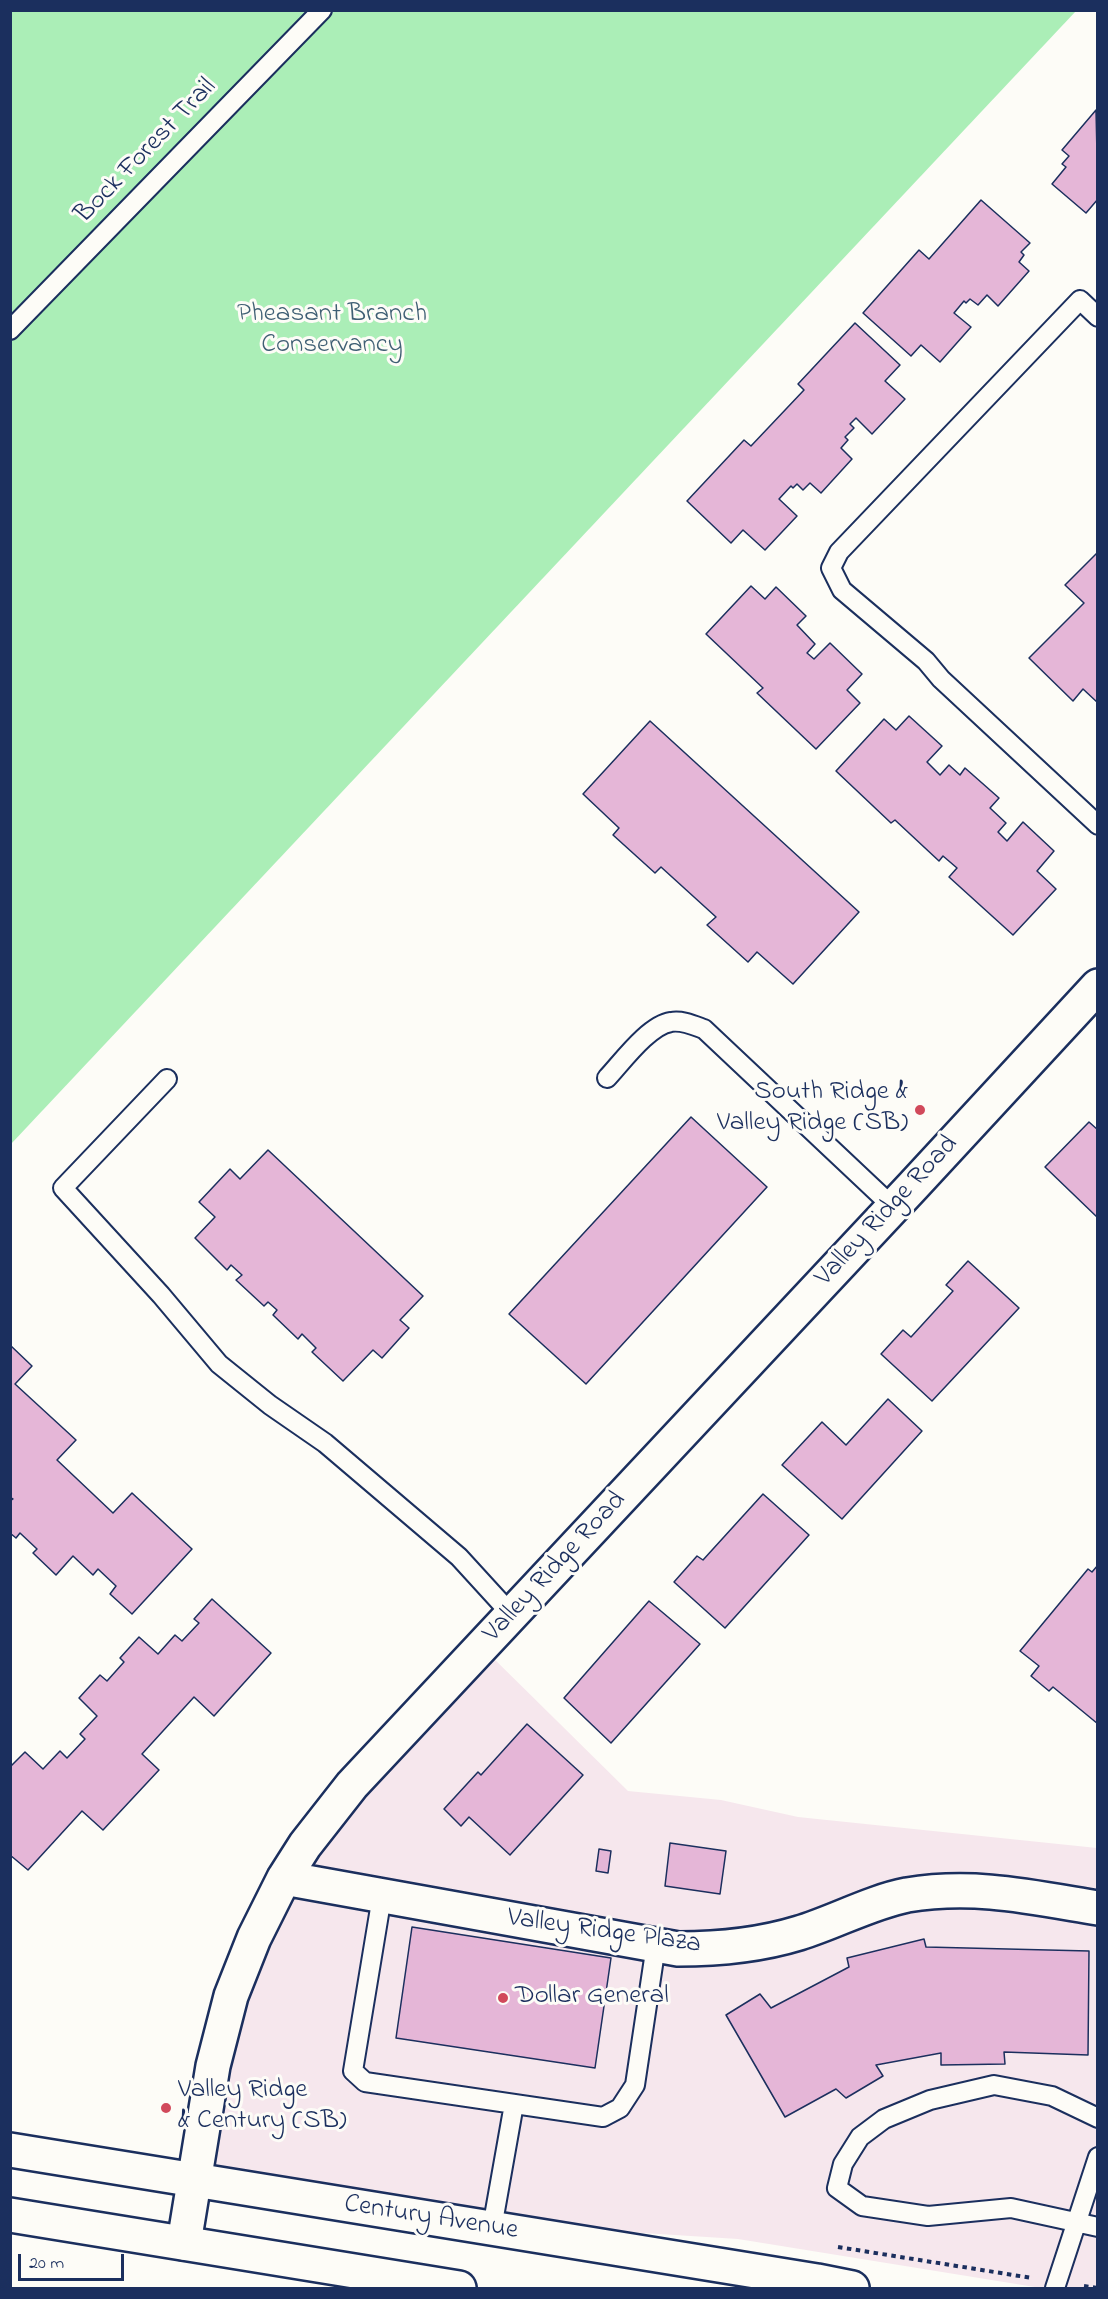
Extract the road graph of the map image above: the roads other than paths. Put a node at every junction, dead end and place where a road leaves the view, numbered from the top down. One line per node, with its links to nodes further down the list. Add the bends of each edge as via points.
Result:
1 (322, 10): 3 (lane, Bock Forest Trail)
2 (1098, 317): 4 (lane, via 1080,300 839,552 831,568 842,590 926,661 941,680)
3 (10, 330)
4 (1098, 825)
5 (1095, 995): 8 (street, Valley Ridge Road)
6 (607, 1078): 8 (lane, via 655,1028 687,1022 704,1029)
7 (167, 1079): 9 (lane, via 63,1188 219,1364 325,1443 459,1557)
8 (893, 1207): 9 (street, Valley Ridge Road)
9 (512, 1615): 10 (street, Valley Ridge Road, via 352,1785)
10 (284, 1878): 11 (street, Valley Ridge Plaza); 18 (street, Valley Ridge Road, via 231,1996 213,2066)
11 (382, 1896): 13 (street, Valley Ridge Plaza); 14 (lane, via 353,2071 365,2082)
12 (1098, 1908): 13 (street, Valley Ridge Plaza, via 1000,1892 951,1890 905,1896 798,1934 726,1948 678,1949)
13 (656, 1945): 14 (lane, via 635,2085 620,2108 603,2116)
14 (514, 2104): 22 (lane)
15 (1098, 2118): 20 (lane, via 1052,2096 994,2085 930,2100 884,2119 860,2137 843,2164 837,2188 862,2206 928,2216 1011,2208)
16 (10, 2150): 18 (street, Century Avenue)
17 (1098, 2157): 20 (lane)
18 (193, 2181): 22 (street, Century Avenue); 23 (street, Valley Ridge Road)
19 (10, 2215): 23 (street)
20 (1075, 2223): 21 (lane); 26 (lane)
21 (1098, 2227)
22 (492, 2228): 25 (street, Century Avenue)
23 (184, 2243): 24 (street)
24 (459, 2289)
25 (852, 2289)
26 (1055, 2289)

